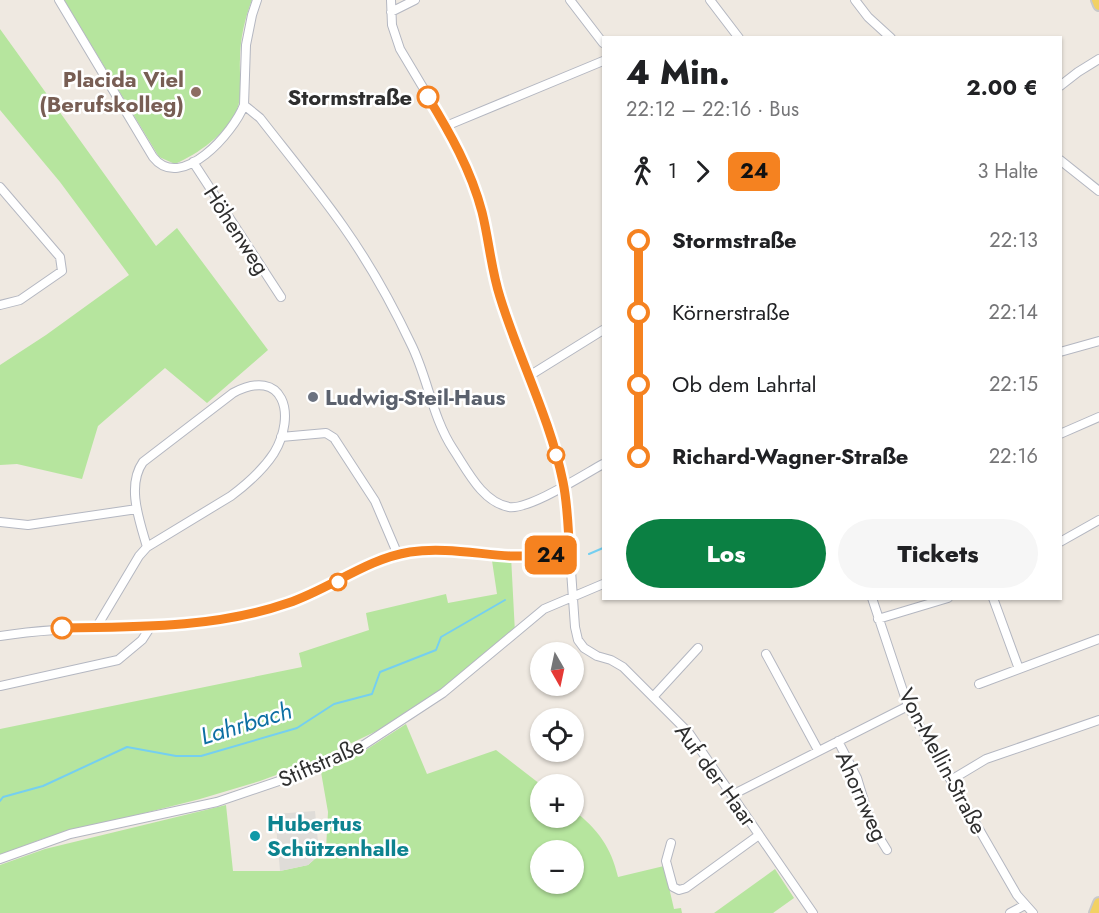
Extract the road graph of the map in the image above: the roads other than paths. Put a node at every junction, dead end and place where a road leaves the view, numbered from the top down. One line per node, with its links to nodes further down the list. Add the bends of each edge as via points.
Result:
1 (59, 0): 19 (street, via 156,161 175,169)
2 (258, 0): 17 (street, via 246,45)
3 (391, 0): 10 (street)
4 (415, 0): 10 (street)
5 (570, 0): 13 (street)
6 (710, 0): 11 (street)
7 (855, 0): 12 (street)
8 (1097, 0): 9 (main road)
9 (1099, 4)
10 (391, 12): 18 (street, via 395,39)
11 (737, 36)
12 (889, 36)
13 (602, 42)
14 (1099, 59): 16 (street)
15 (602, 61): 18 (street)
16 (1062, 84)
17 (244, 105): 19 (street, via 224,137); 33 (street, via 260,117 344,226 411,344 443,431 480,489 497,502 517,507)
18 (446, 126): 28 (street, via 477,196 499,293)
19 (193, 162): 23 (street, Höhenweg)
20 (1062, 162): 22 (street)
21 (0, 187): 24 (street, via 60,257 62,271 20,300)
22 (1099, 191)
23 (281, 297)
24 (0, 305)
25 (602, 331): 28 (street)
26 (1099, 341): 27 (street)
27 (1062, 351)
28 (529, 376): 33 (street)
29 (1099, 417): 30 (street)
30 (1062, 433)
31 (281, 437): 34 (street, via 284,404 276,390 265,385 248,386 233,393 143,462 136,477); 38 (street, via 266,463 241,488); 39 (street, via 330,434 375,501)
32 (602, 465): 33 (street)
33 (564, 485): 40 (street)
34 (137, 509): 36 (street, via 28,525); 38 (street)
35 (1099, 520): 37 (street)
36 (0, 522)
37 (1062, 541)
38 (147, 547): 48 (street)
39 (398, 555): 40 (street, via 438,550 511,556); 47 (street, via 270,609 217,620)
40 (570, 555): 42 (street)
41 (602, 584): 42 (street, Stiftstraße)
42 (572, 596): 56 (street, Auf der Haar, via 576,634 581,644 623,667); 66 (street, Stiftstraße, via 544,609 444,693 346,754 278,783 217,802 70,834)
43 (873, 600): 46 (street, Von-Mellin-Straße)
44 (941, 600): 46 (street)
45 (994, 600): 53 (street)
46 (878, 618): 57 (street, Von-Mellin-Straße)
47 (150, 626): 48 (street); 55 (street, via 142,640 117,660)
48 (96, 628): 49 (street)
49 (0, 636)
50 (1099, 639): 53 (street)
51 (698, 648): 56 (street)
52 (766, 654): 60 (street)
53 (1019, 669): 54 (street)
54 (979, 684)
55 (0, 686)
56 (653, 697): 62 (street, Auf der Haar, via 689,733)
57 (908, 706): 59 (street); 61 (street, Von-Mellin-Straße)
58 (1099, 720): 61 (street, via 986,759)
59 (838, 741): 60 (street); 65 (street, Ahornweg, via 857,778 872,824)
60 (818, 750): 62 (street)
61 (951, 780): 68 (street, Von-Mellin-Straße)
62 (732, 795): 63 (street, Auf der Haar)
63 (759, 835): 64 (street, via 679,890 673,887 666,861); 69 (street, Auf der Haar)
64 (671, 843)
65 (887, 850)
66 (0, 860)
67 (1099, 903): 72 (main road)
68 (1024, 905): 70 (street); 71 (street, Von-Mellin-Straße)
69 (813, 913)
70 (1010, 913)
71 (1033, 913)
72 (1095, 913)

